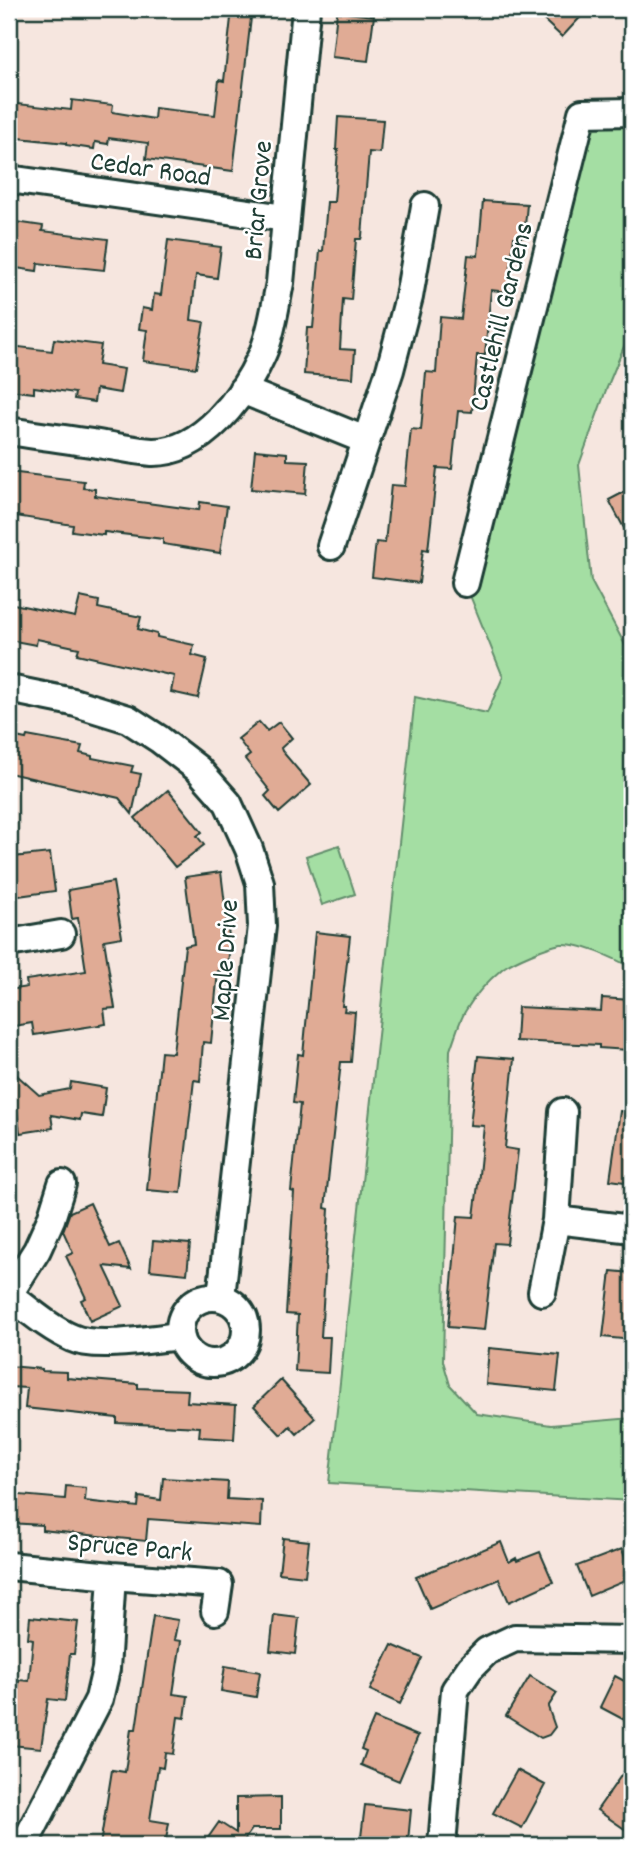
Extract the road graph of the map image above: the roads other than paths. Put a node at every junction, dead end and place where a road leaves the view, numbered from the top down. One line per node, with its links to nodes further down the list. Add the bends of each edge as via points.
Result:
1 (306, 9): 5 (street, Briar Grove)
2 (632, 112): 10 (street, Castlehill Gardens, via 582,113)
3 (9, 179): 5 (street, Cedar Road)
4 (425, 206): 8 (street, via 409,297)
5 (285, 218): 6 (street, Briar Grove, via 281,283 272,320 262,354)
6 (242, 390): 7 (street, Briar Grove, via 205,433 181,447 152,452); 8 (street)
7 (9, 431)
8 (365, 440): 9 (street)
9 (331, 546)
10 (465, 583)
11 (9, 688): 20 (street, Maple Drive, via 128,719 159,739 198,769 228,803 249,849 260,883 262,926)
12 (61, 934): 13 (street)
13 (9, 943)
14 (563, 1112): 16 (street)
15 (62, 1184): 19 (street, via 37,1250)
16 (556, 1220): 17 (street); 18 (street)
17 (632, 1229)
18 (542, 1292)
19 (9, 1294): 21 (street, via 73,1339 108,1343)
20 (221, 1297): 21 (street, via 204,1297 190,1305 181,1319); 21 (street, via 232,1302 245,1322 243,1345 235,1354 225,1361 202,1362 183,1347)
21 (179, 1336)
22 (9, 1566): 23 (street, Spruce Park)
23 (112, 1576): 24 (street, Spruce Park, via 219,1584); 26 (street, via 106,1669 99,1699)
24 (215, 1611)
25 (632, 1640): 27 (street, via 514,1638 487,1651 470,1668 455,1690)
26 (24, 1845)
27 (442, 1845)

